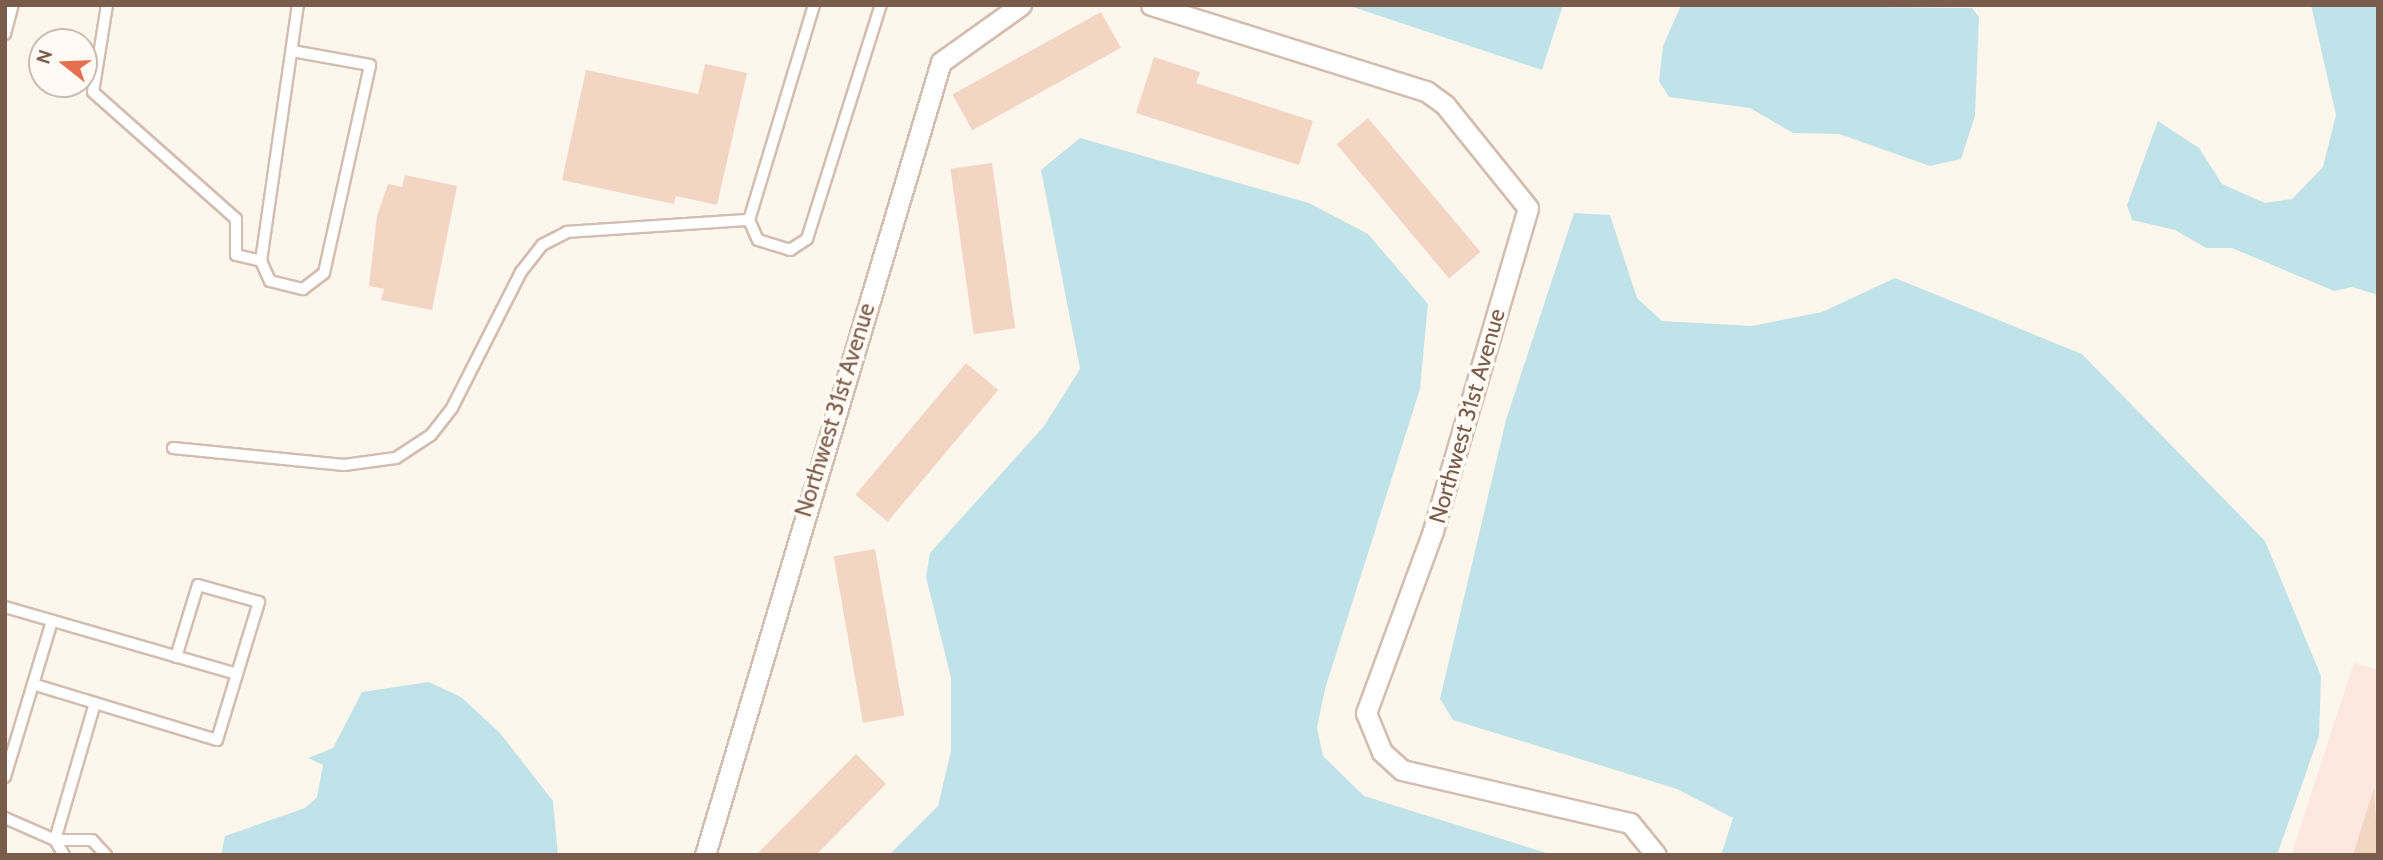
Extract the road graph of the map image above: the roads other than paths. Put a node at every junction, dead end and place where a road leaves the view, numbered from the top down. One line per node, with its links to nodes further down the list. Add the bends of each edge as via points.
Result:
1 (13, 5): 8 (lane)
2 (107, 5): 11 (lane, via 93,92 236,219 236,255)
3 (298, 5): 9 (lane)
4 (814, 5): 10 (lane)
5 (881, 5): 10 (lane, via 807,239 790,250 758,240)
6 (1021, 5): 24 (street, Northwest 31st Avenue, via 941,62)
7 (1151, 5): 25 (street, Northwest 31st Avenue, via 1426,91 1445,105 1528,208 1433,531 1366,713 1382,752 1402,770 1630,823)
8 (5, 34)
9 (292, 51): 11 (lane); 11 (lane, via 370,65 324,273 303,289 270,281)
10 (749, 220): 12 (lane, via 567,232 542,245 521,272 453,408 431,435 396,458 344,465)
11 (261, 261)
12 (173, 448)
13 (5, 607): 14 (lane)
14 (52, 621): 15 (lane); 17 (lane)
15 (176, 657): 16 (lane); 16 (lane, via 198,585 259,602)
16 (237, 674): 18 (lane, via 217,740)
17 (33, 684): 18 (lane); 19 (lane)
18 (95, 703): 21 (lane)
19 (5, 777)
20 (5, 818): 21 (lane)
21 (55, 840): 22 (lane); 23 (lane, via 92,840)
22 (64, 855)
23 (106, 855)
24 (705, 855)
25 (1656, 855)

